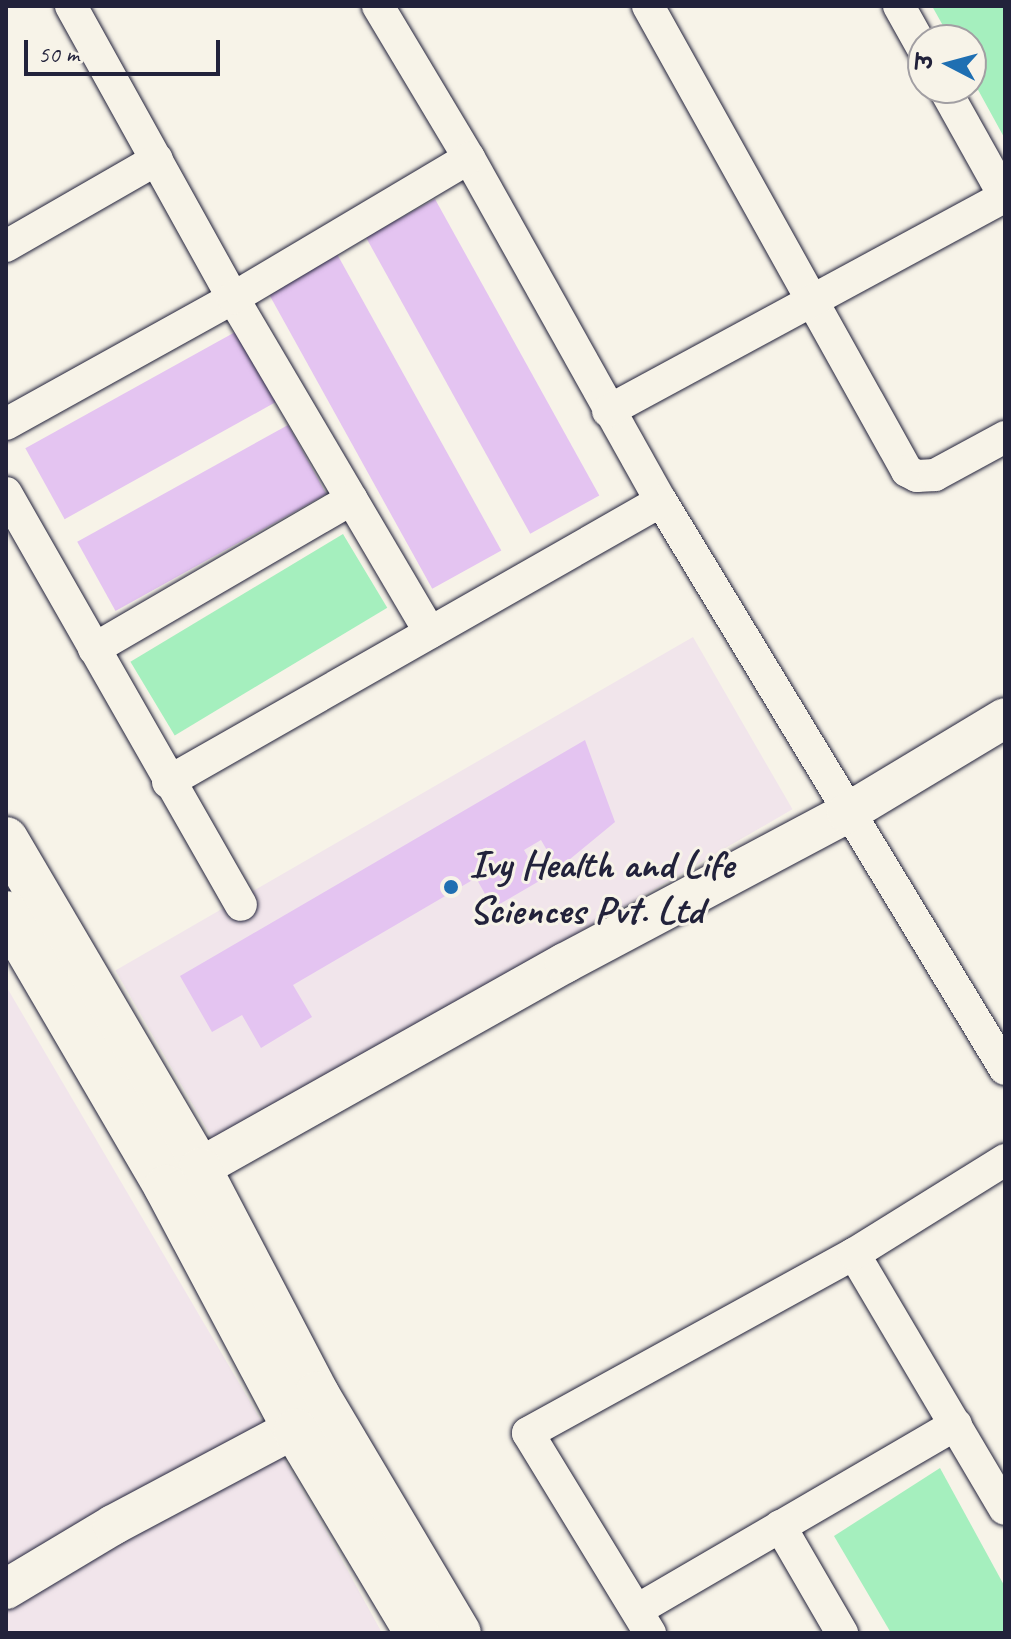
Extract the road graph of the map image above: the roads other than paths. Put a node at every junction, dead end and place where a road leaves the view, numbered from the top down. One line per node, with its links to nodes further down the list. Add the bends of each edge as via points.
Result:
1 (71, 6): 8 (street)
2 (378, 6): 7 (street)
3 (648, 6): 12 (street)
4 (899, 6): 5 (street)
5 (909, 24)
6 (953, 104): 9 (street)
7 (469, 158): 11 (street); 13 (street)
8 (157, 159): 10 (street); 11 (street)
9 (1005, 196): 12 (street)
10 (6, 246)
11 (233, 298): 14 (street); 17 (street)
12 (814, 302): 13 (street); 15 (street, via 907,471 935,475)
13 (608, 411): 18 (street)
14 (6, 424)
15 (1005, 437)
16 (6, 493): 20 (street)
17 (352, 499): 19 (street); 20 (street)
18 (661, 501): 19 (street); 23 (street)
19 (430, 632): 22 (street)
20 (94, 649): 22 (street)
21 (1005, 718): 23 (street)
22 (168, 782): 25 (street)
23 (847, 813): 27 (street); 29 (street, via 565,963)
24 (6, 839): 29 (main road)
25 (241, 905)
26 (6, 913): 29 (main road)
27 (1005, 1069)
28 (1005, 1160): 30 (street)
29 (183, 1178): 31 (main road)
30 (854, 1254): 32 (street); 36 (street, via 528,1433)
31 (311, 1421): 35 (street, via 113,1525); 37 (main road); 38 (main road)
32 (956, 1424): 33 (street); 34 (street)
33 (1005, 1509)
34 (780, 1526): 36 (street); 39 (street)
35 (6, 1589)
36 (643, 1621)
37 (417, 1633)
38 (459, 1633)
39 (842, 1633)

